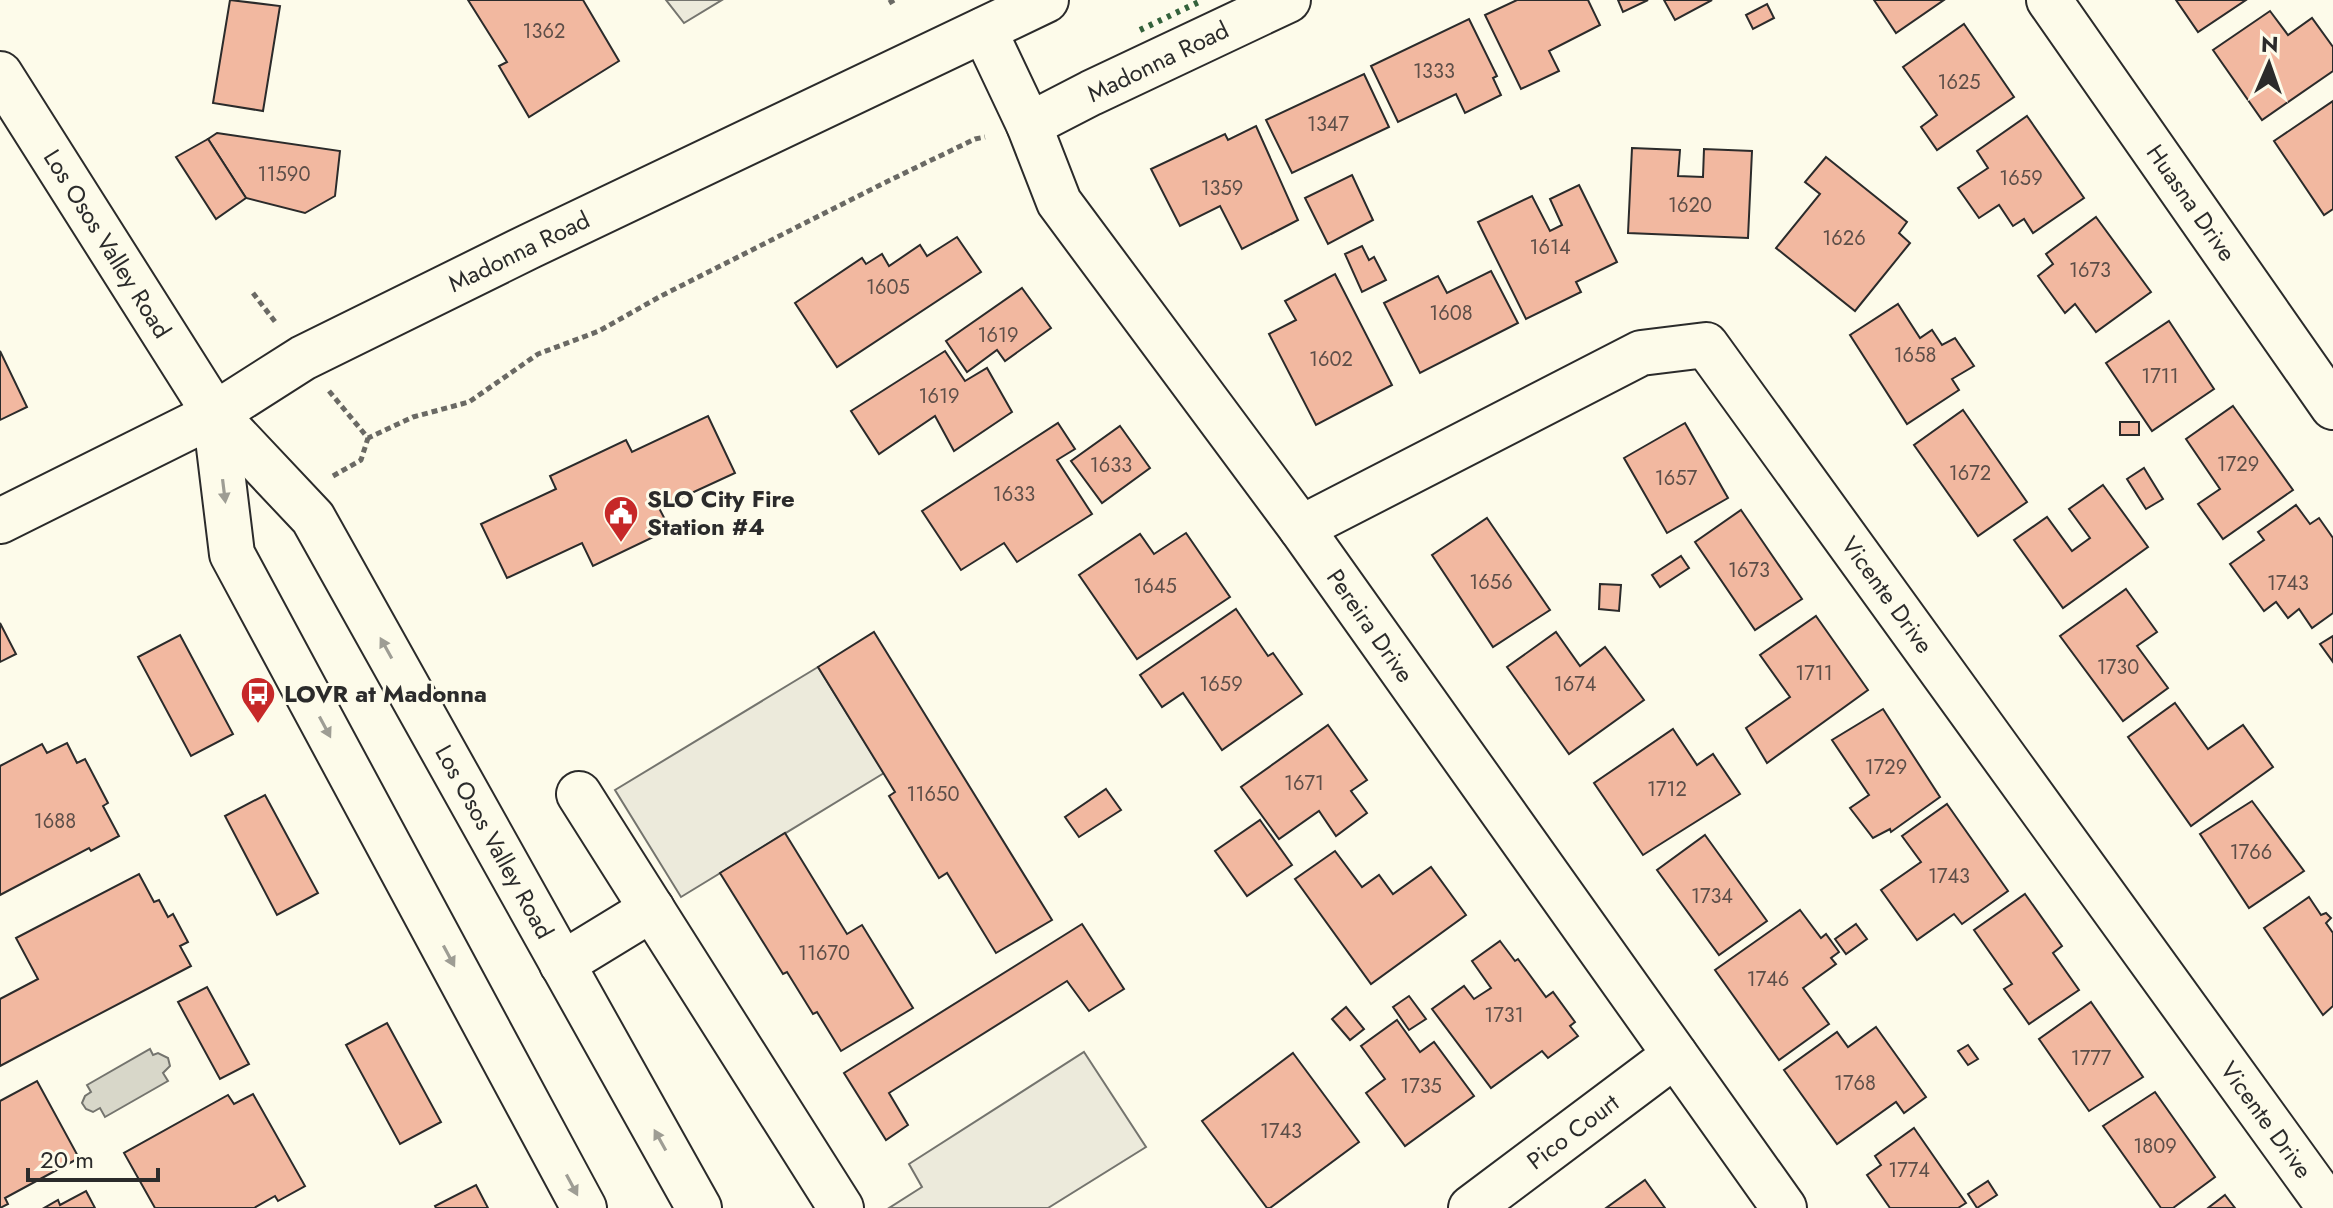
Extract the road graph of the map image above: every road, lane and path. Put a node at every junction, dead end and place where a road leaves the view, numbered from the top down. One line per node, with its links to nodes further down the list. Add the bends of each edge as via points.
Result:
1 (1046, 0): 4 (street, Madonna Road)
2 (1288, 0): 6 (street, Madonna Road)
3 (2049, 0): 7 (street, Huasna Drive)
4 (984, 30): 6 (street, Pereira Drive); 8 (street, Madonna Road, via 303,358)
5 (0, 74): 8 (street, Los Osos Valley Road)
6 (1029, 125): 10 (path, via 975,139 599,331 538,354 469,402 413,417); 13 (street, Pereira Drive, via 1059,202)
7 (2333, 407)
8 (215, 414): 12 (street, Madonna Road); 16 (street, Los Osos Valley Road, one-way to 8, via 313,518); 18 (street, Los Osos Valley Road, one-way to 18, via 232,554)
9 (355, 424): 10 (path)
10 (368, 438): 11 (path)
11 (361, 460)
12 (0, 521)
13 (1301, 528): 17 (street, Pereira Drive); 23 (street, Vicente Drive, via 1641,353 1706,345)
14 (579, 794): 15 (street)
15 (652, 909): 16 (street); 20 (street)
16 (562, 964): 19 (street, Los Osos Valley Road, one-way to 16)
17 (1675, 1055): 21 (street, Pico Court); 22 (street, Pereira Drive)
18 (584, 1208)
19 (699, 1208)
20 (841, 1208)
21 (1471, 1208)
22 (1784, 1208)
23 (2330, 1208)

